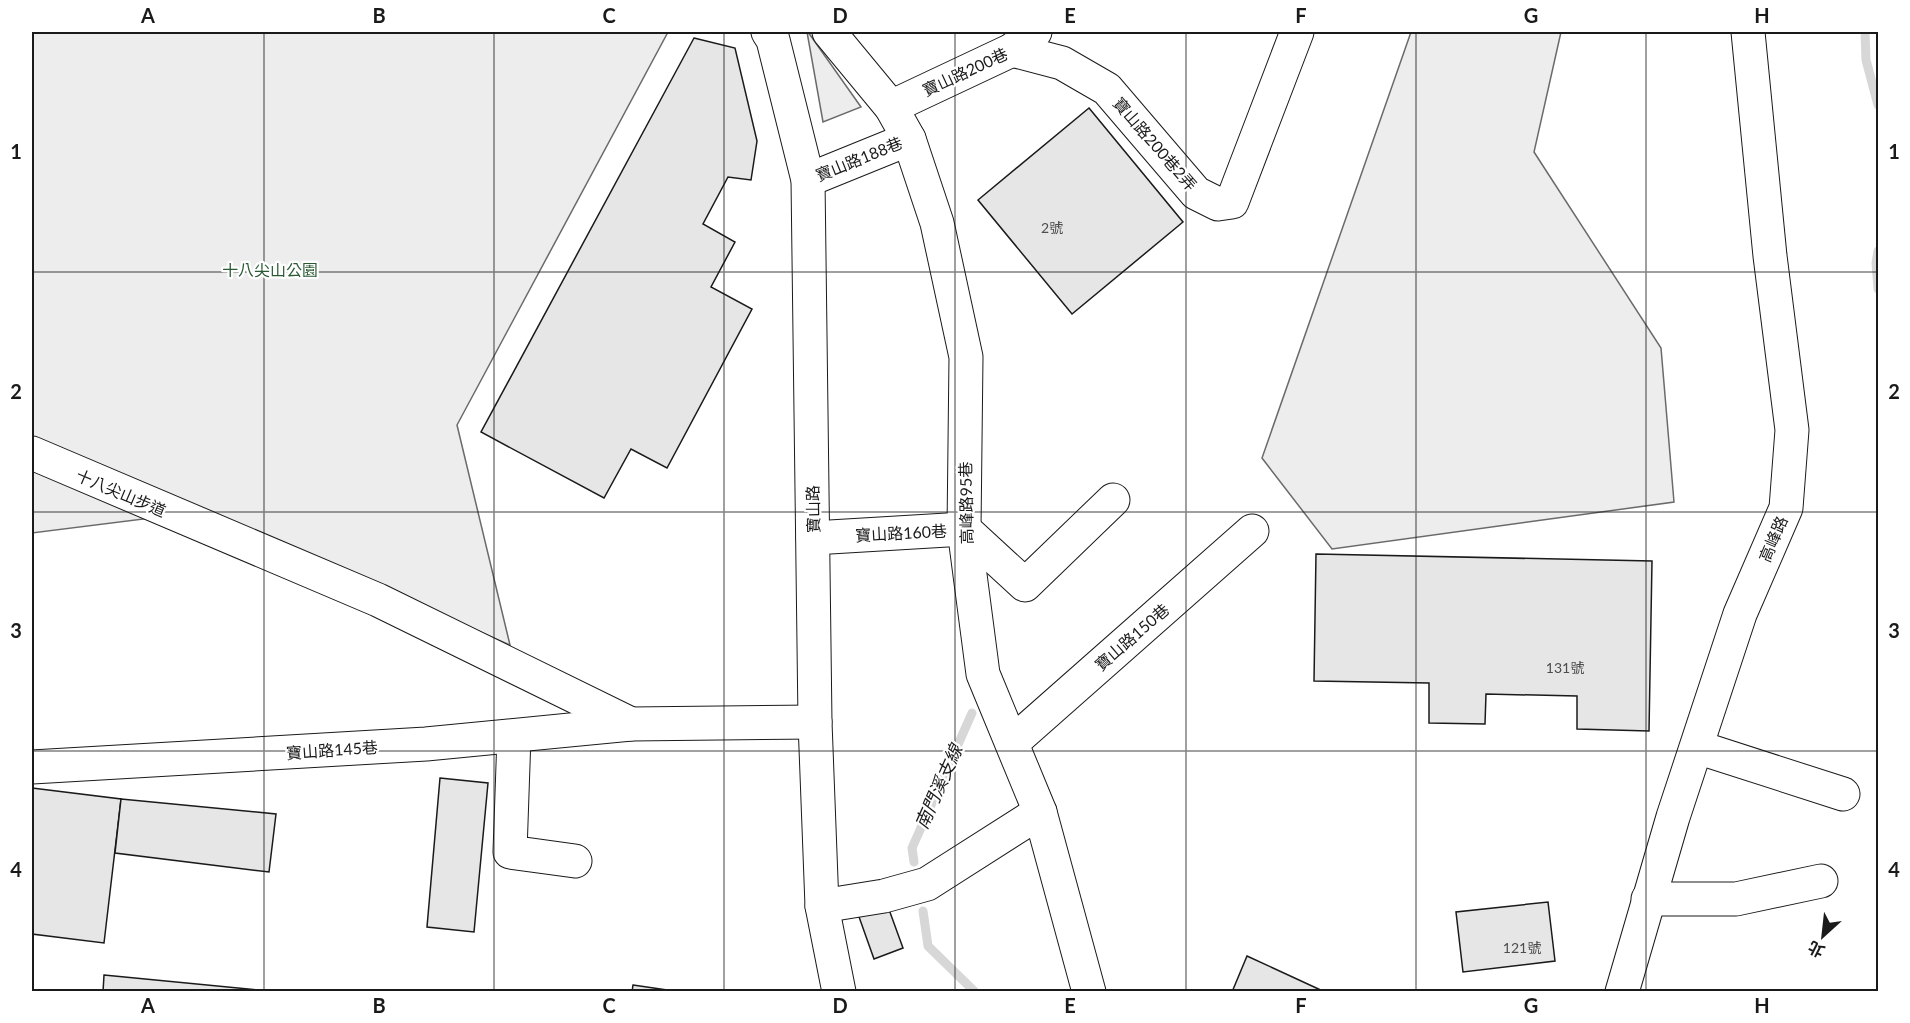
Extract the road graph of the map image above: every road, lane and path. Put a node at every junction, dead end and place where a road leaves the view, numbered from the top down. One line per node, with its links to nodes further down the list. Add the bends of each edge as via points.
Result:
1 (768, 32): 8 (street, 寶山路)
2 (829, 32): 6 (street, 高峰路95巷)
3 (1297, 32): 5 (street, 寶山路200巷2弄, via 1232,202 1218,204 1196,193 1107,89)
4 (1748, 32): 19 (street, 高峰路, via 1792,430 1786,508 1740,615)
5 (1024, 41): 6 (street, 寶山路200巷)
6 (891, 106): 7 (street, 高峰路95巷)
7 (909, 139): 8 (street, 寶山路188巷); 11 (street, 高峰路95巷, via 937,223 966,357)
8 (808, 180): 14 (street, 寶山路)
9 (32, 453): 13 (street, 十八尖山步道)
10 (1113, 500): 11 (street, 寶山路160巷, via 1025,585)
11 (964, 529): 14 (street, 寶山路160巷); 18 (street, 高峰路95巷, via 983,674)
12 (1252, 531): 18 (street, 寶山路150巷)
13 (211, 532): 16 (street, 寶山路145巷, via 378,600)
14 (813, 538): 15 (street, 寶山路)
15 (815, 722): 16 (street, 寶山路145巷); 26 (street, 寶山路)
16 (631, 724): 17 (street, 寶山路145巷)
17 (514, 736): 20 (street, 寶山路145巷); 23 (street, via 510,852)
18 (1012, 742): 22 (street, 高峰路95巷)
19 (1697, 747): 21 (street); 25 (street, 高峰路)
20 (32, 767)
21 (1843, 794)
22 (1040, 812): 26 (street, via 927,884); 28 (street, 高峰路95巷)
23 (574, 861)
24 (1821, 881): 25 (street, via 1736,900)
25 (1648, 899): 29 (street, 高峰路)
26 (822, 906): 27 (street, 寶山路)
27 (844, 975)
28 (1089, 992)
29 (1622, 992)

